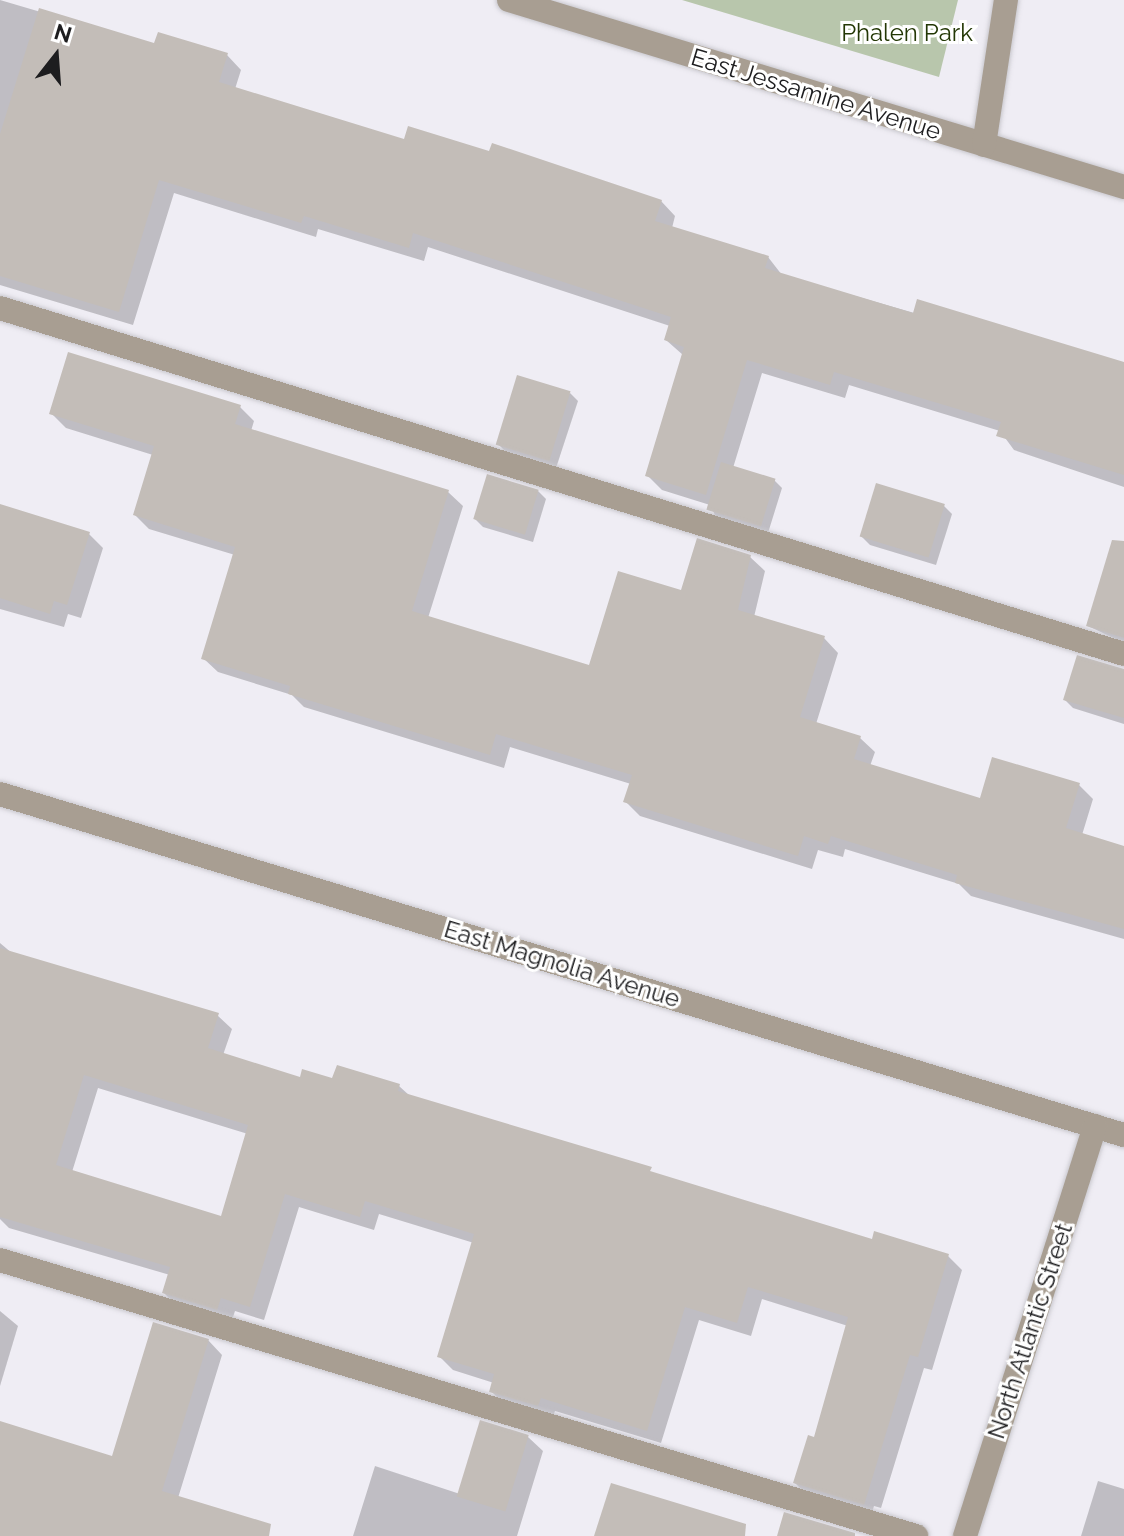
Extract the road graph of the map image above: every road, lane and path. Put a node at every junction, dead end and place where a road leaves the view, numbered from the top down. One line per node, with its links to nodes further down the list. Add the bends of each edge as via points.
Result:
1 (509, 0): 3 (street, East Jessamine Avenue)
2 (1006, 0): 3 (street)
3 (984, 145): 4 (street, East Jessamine Avenue)
4 (1124, 187)
5 (0, 308): 6 (street)
6 (1124, 654)
7 (0, 794): 8 (street, East Magnolia Avenue)
8 (1095, 1126): 9 (street, East Magnolia Avenue); 12 (street, North Atlantic Street)
9 (1124, 1135)
10 (0, 1260): 11 (street)
11 (916, 1536)
12 (965, 1536)

